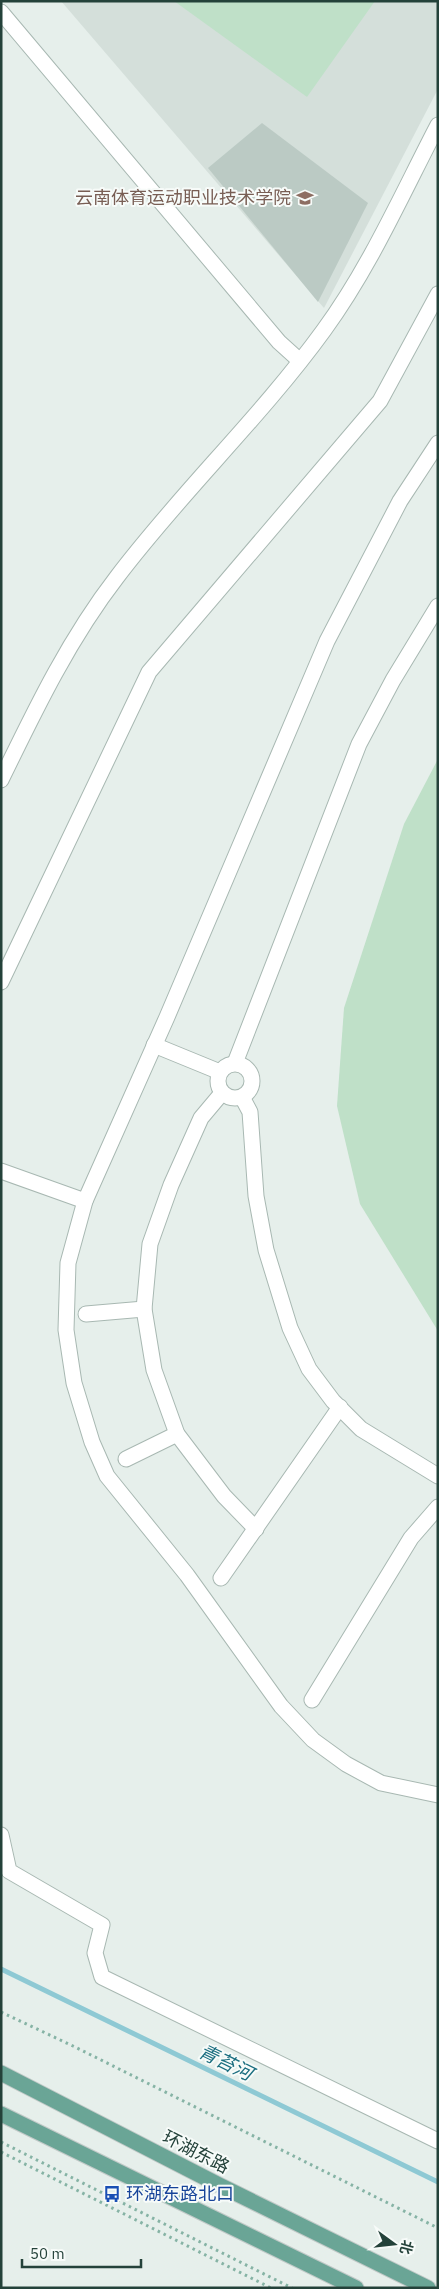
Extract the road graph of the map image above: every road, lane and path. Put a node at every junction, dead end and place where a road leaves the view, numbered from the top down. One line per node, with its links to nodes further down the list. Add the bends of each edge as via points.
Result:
1 (1, 12): 4 (street, via 279,342)
2 (438, 125): 4 (street, via 351,290)
3 (438, 294): 8 (street, via 380,401 149,672)
4 (300, 361): 7 (street, via 117,576 89,616)
5 (438, 443): 9 (street, via 400,502 326,641)
6 (438, 606): 10 (street, via 359,744)
7 (1, 780)
8 (1, 982)
9 (154, 1046): 11 (street); 15 (street)
10 (235, 1064): 11 (street); 13 (street, via 248,1069 252,1075 251,1089)
11 (220, 1072): 12 (street, via 218,1081)
12 (222, 1092): 13 (street, via 233,1098); 16 (street, via 201,1118 171,1185 150,1244)
13 (242, 1097): 18 (street, via 250,1112 256,1196 266,1250 290,1328 308,1369)
14 (1, 1171): 15 (street)
15 (85, 1201): 26 (street, via 68,1263 66,1330 74,1383 92,1442 108,1476 187,1576 282,1706 313,1740 346,1764 381,1783)
16 (144, 1309): 17 (street); 19 (street, via 154,1370)
17 (86, 1314)
18 (340, 1407): 21 (street, via 361,1429); 23 (street)
19 (178, 1434): 20 (street); 23 (street, via 224,1496)
20 (126, 1459)
21 (438, 1476)
22 (438, 1507): 25 (street, via 410,1538)
23 (256, 1529): 24 (street)
24 (221, 1578)
25 (312, 1700)
26 (438, 1795)
27 (1, 1835): 31 (street, via 9,1872 102,1925 95,1953 102,1977)
28 (1, 2012): 34 (path)
29 (1, 2073): 38 (main road, 环湖东路)
30 (1, 2114): 37 (main road)
31 (438, 2141)
32 (1, 2142): 36 (path)
33 (1, 2152): 35 (path)
34 (438, 2228)
35 (272, 2288)
36 (292, 2288)
37 (356, 2288)
38 (428, 2288)

